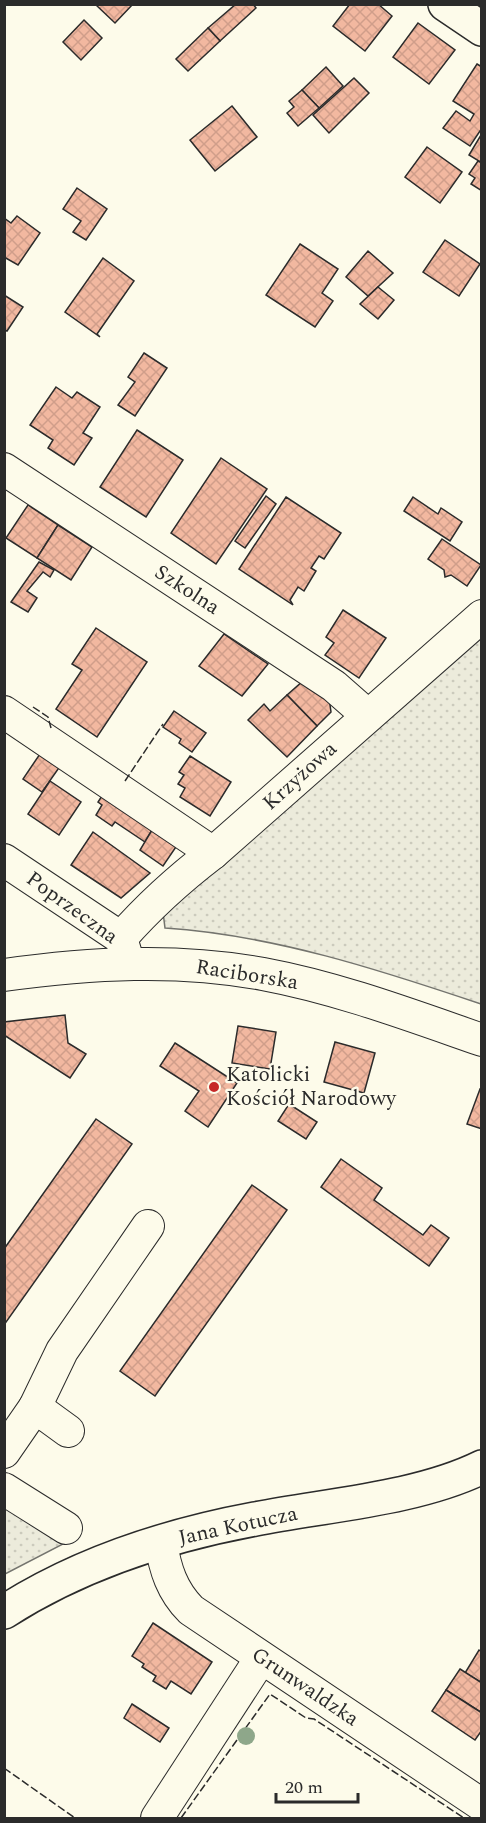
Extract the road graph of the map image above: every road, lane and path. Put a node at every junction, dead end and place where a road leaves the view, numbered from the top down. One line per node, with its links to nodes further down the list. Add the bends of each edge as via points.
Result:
1 (446, 4): 2 (main road)
2 (482, 29)
3 (4, 469): 6 (street, Szkolna, via 333,686)
4 (482, 616): 6 (street, Krzyżowa)
5 (4, 712): 7 (street)
6 (367, 715): 7 (street, Krzyżowa)
7 (213, 853): 9 (street, Krzyżowa, via 156,900)
8 (4, 860): 9 (street, Poprzeczna)
9 (124, 951): 10 (street, Raciborska); 11 (street, Raciborska, via 196,966 263,974 376,1004)
10 (4, 975)
11 (482, 1040)
12 (148, 1226): 13 (street, via 62,1350)
13 (35, 1407): 14 (street); 15 (street)
14 (68, 1431)
15 (4, 1452)
16 (482, 1467): 19 (main road, Jana Kotucza, via 430,1486 255,1519)
17 (4, 1489): 18 (street)
18 (66, 1528)
19 (160, 1544): 20 (main road, Jana Kotucza, via 108,1560); 21 (street, Grunwaldzka, via 169,1577 184,1603)
20 (4, 1611)
21 (261, 1658): 22 (street, Grunwaldzka); 23 (street)
22 (482, 1805)
23 (157, 1818)

